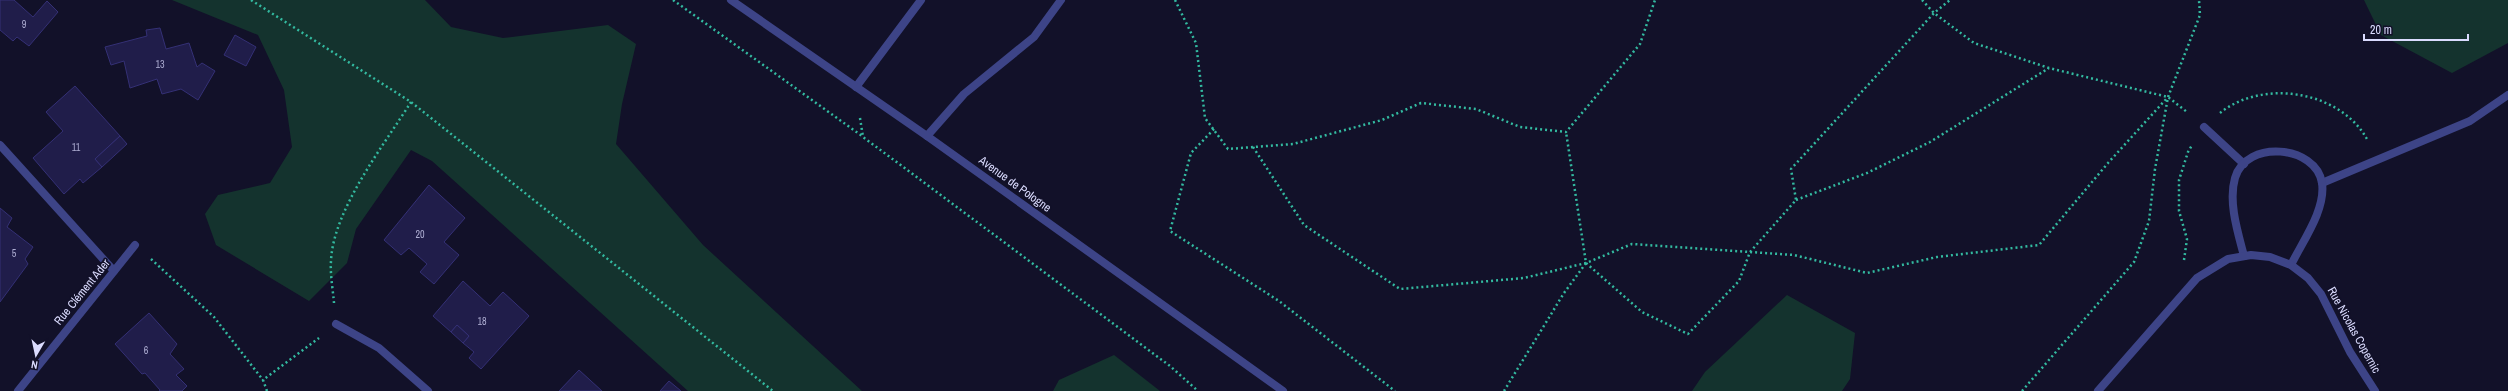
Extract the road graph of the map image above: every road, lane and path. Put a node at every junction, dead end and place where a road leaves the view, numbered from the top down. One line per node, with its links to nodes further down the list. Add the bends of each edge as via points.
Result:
1 (251, 0): 16 (path)
2 (673, 0): 21 (path)
3 (731, 0): 13 (street, Avenue de Pologne)
4 (921, 0): 13 (street)
5 (1060, 0): 20 (street, via 1034,37 964,94)
6 (1175, 0): 18 (path, via 1196,43 1205,118)
7 (1655, 0): 19 (path, via 1640,44)
8 (1922, 0): 11 (path)
9 (1950, 0): 11 (path)
10 (2199, 0): 15 (path, via 2200,15)
11 (1934, 13): 12 (path, via 1974,43); 26 (path, via 1791,169)
12 (2049, 68): 15 (path); 26 (path, via 1930,142 1867,173)
13 (856, 87): 20 (street, Avenue de Pologne); 21 (path)
14 (2508, 95): 25 (street, via 2470,122)
15 (2168, 97): 17 (path); 28 (path, via 2039,245 1937,257 1867,273 1794,255); 43 (path, via 2149,221 2134,262)
16 (411, 102): 33 (path, via 350,200 338,228 331,260); 38 (path)
17 (2204, 127): 24 (street)
18 (1214, 129): 23 (path, via 1228,148); 41 (path, via 1191,153 1170,231 1279,301)
19 (1566, 132): 23 (path, via 1520,127 1476,109 1421,103 1382,120 1300,142); 30 (path)
20 (927, 136): 40 (street, Avenue de Pologne)
21 (863, 137): 39 (path, via 1170,366)
22 (0, 145): 32 (street)
23 (1253, 147): 30 (path, via 1304,225 1400,289 1524,278)
24 (2244, 164): 25 (street, via 2257,154 2282,151 2301,156 2319,173); 29 (street, via 2235,177 2232,197)
25 (2322, 183): 31 (street, via 2322,196 2317,212)
26 (1796, 200): 28 (path)
27 (134, 245): 32 (street, Rue Clément Ader); 34 (path, via 214,316)
28 (1750, 252): 30 (path, via 1632,244); 30 (path, via 1739,281 1688,334 1642,312)
29 (2244, 256): 31 (street, Rue Nicolas Copernic, via 2270,257); 44 (street, via 2228,259 2197,278)
30 (1586, 263): 42 (path, via 1564,293)
31 (2291, 265): 45 (street, Rue Nicolas Copernic, via 2308,278 2322,294 2350,352)
32 (114, 271): 35 (street, Rue Clément Ader)
33 (336, 324): 34 (path); 37 (street, via 379,348)
34 (263, 380): 36 (path)
35 (18, 391)
36 (267, 391)
37 (428, 391)
38 (773, 391)
39 (1198, 391)
40 (1283, 391)
41 (1395, 391)
42 (1504, 391)
43 (2022, 391)
44 (2098, 391)
45 (2375, 391)

